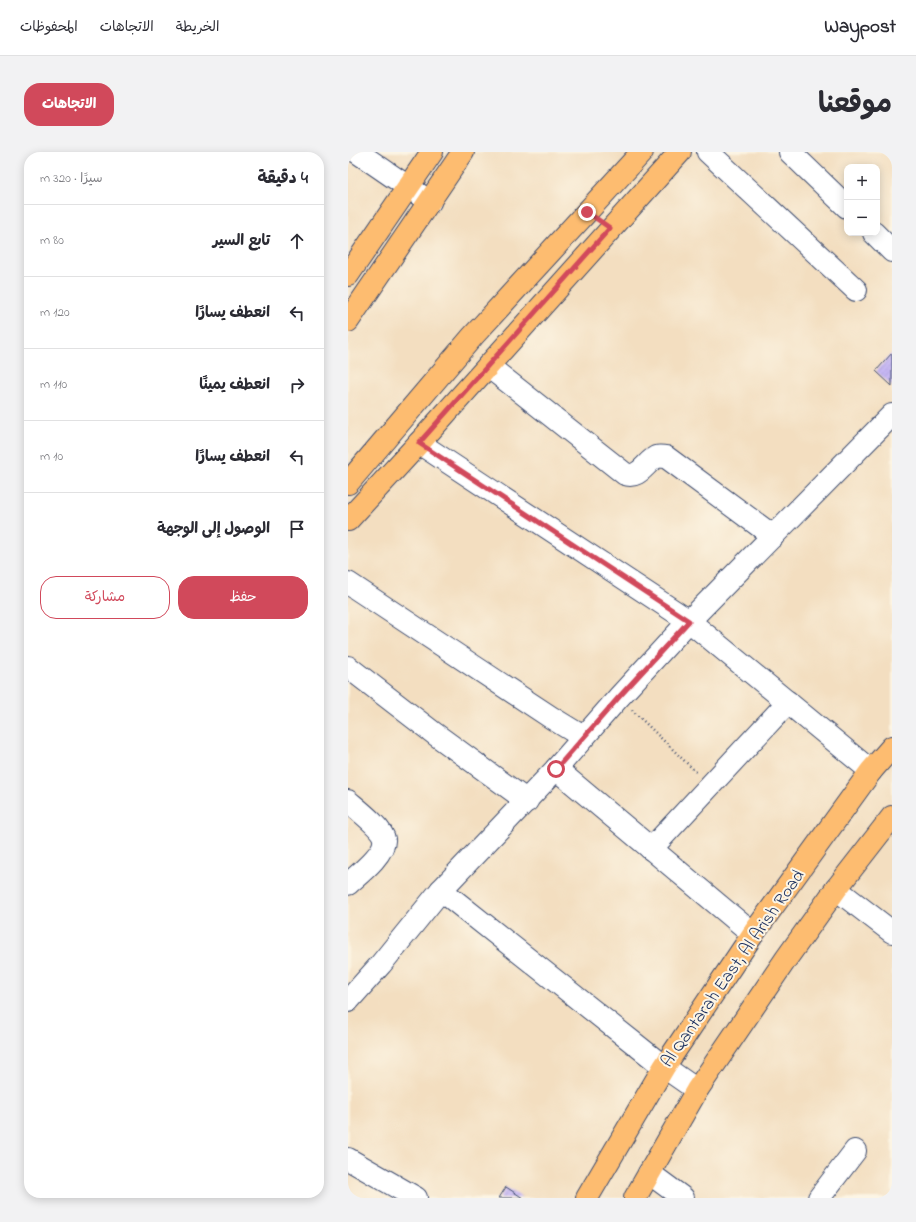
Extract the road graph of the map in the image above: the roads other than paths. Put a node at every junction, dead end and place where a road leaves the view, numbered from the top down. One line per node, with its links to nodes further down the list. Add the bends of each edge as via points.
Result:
1 (357, 152): 8 (street)
2 (432, 152): 8 (main road)
3 (463, 152): 9 (main road)
4 (642, 152): 11 (main road)
5 (680, 152): 12 (main road)
6 (708, 152): 16 (street)
7 (790, 152): 10 (street)
8 (408, 187): 9 (street); 15 (main road)
9 (430, 202): 17 (main road)
10 (844, 204)
11 (587, 212): 12 (main road); 21 (main road, via 473,336)
12 (610, 228): 18 (main road)
13 (877, 236): 14 (street)
14 (892, 251)
15 (348, 275)
16 (856, 290)
17 (348, 321)
18 (488, 366): 20 (main road); 23 (street, via 625,474 635,474 656,458 666,457)
19 (892, 415): 23 (street)
20 (419, 443): 22 (main road); 25 (street)
21 (348, 483)
22 (348, 520)
23 (773, 536): 25 (street)
24 (348, 583): 28 (street)
25 (689, 621): 27 (street); 28 (street)
26 (348, 667): 33 (street)
27 (788, 702): 31 (street); 35 (street)
28 (583, 737): 30 (street)
29 (892, 748): 31 (main road, Al Qantarah East, Al Arish Road)
30 (556, 769): 33 (street); 35 (street)
31 (871, 771): 40 (main road, Al Qantarah East, Al Arish Road)
32 (348, 801): 36 (street, via 382,832 384,838 384,846 379,853)
33 (527, 801): 38 (street)
34 (892, 817): 37 (main road)
35 (651, 849): 40 (street)
36 (348, 884)
37 (836, 889): 39 (street); 43 (main road)
38 (441, 890): 41 (street); 42 (street)
39 (892, 932)
40 (753, 934): 42 (main road, Al Qantarah East, Al Arish Road)
41 (348, 1001)
42 (664, 1067): 43 (street); 48 (main road, Al Qantarah East, Al Arish Road)
43 (697, 1090): 46 (main road)
44 (855, 1151): 51 (street)
45 (348, 1159): 47 (street)
46 (649, 1173): 49 (main road); 50 (street)
47 (416, 1198)
48 (587, 1198)
49 (634, 1198)
50 (683, 1198)
51 (819, 1198)

